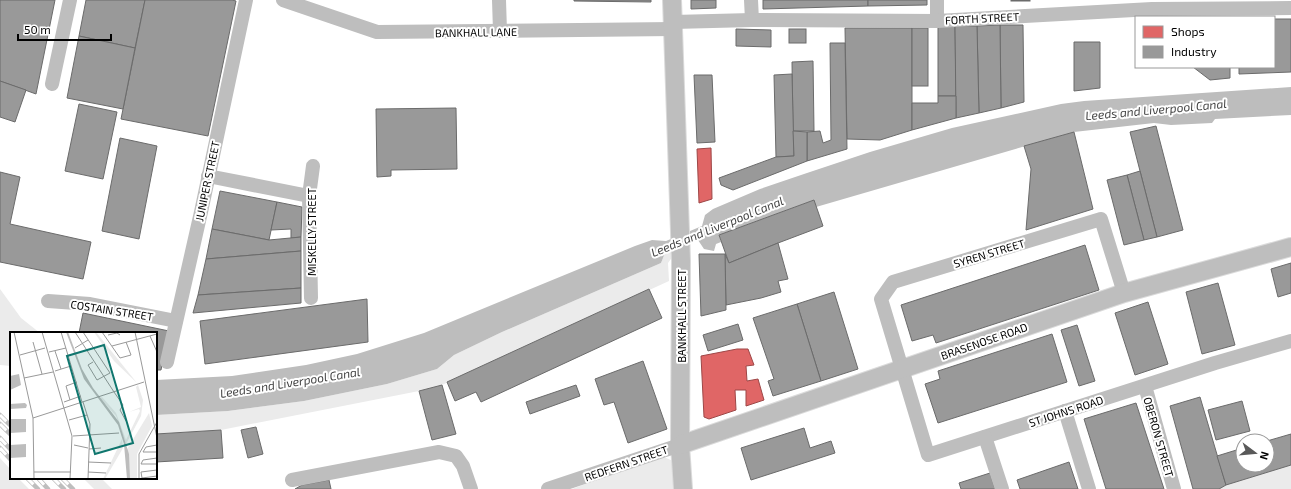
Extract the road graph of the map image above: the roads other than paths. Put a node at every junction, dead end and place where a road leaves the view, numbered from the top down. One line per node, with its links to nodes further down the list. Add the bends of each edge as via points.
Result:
1 (70, 0): 14 (street)
2 (246, 0): 16 (street, JUNIPER STREET)
3 (283, 0): 13 (street, BANKHALL LANE, via 377,32)
4 (499, 0): 13 (street)
5 (672, 0): 12 (main road, BANKHALL STREET)
6 (751, 0): 10 (street)
7 (937, 0): 11 (street)
8 (1152, 5): 9 (street, FORTH STREET); 11 (street, FORTH STREET)
9 (1291, 8)
10 (752, 20): 11 (street, FORTH STREET); 12 (street, FORTH STREET)
11 (937, 20)
12 (674, 25): 13 (street, BANKHALL LANE); 29 (main road, BANKHALL STREET, via 681,261)
13 (500, 31)
14 (52, 84)
15 (313, 166): 17 (street, MISKELLY STREET)
16 (208, 176): 17 (street); 22 (street, JUNIPER STREET)
17 (309, 196): 20 (street, MISKELLY STREET)
18 (1291, 247): 19 (main road, BRASENOSE ROAD)
19 (1124, 293): 25 (main road, BRASENOSE ROAD); 25 (street, SYREN STREET, via 1101,219 893,282 881,299)
20 (310, 298)
21 (48, 301): 22 (street, COSTAIN STREET, via 90,304)
22 (176, 321): 24 (street, JUNIPER STREET)
23 (1291, 341): 26 (street, ST JOHNS ROAD)
24 (167, 362)
25 (901, 369): 28 (street, ST JOHNS ROAD, via 928,455); 29 (main road, BRASENOSE ROAD)
26 (1145, 386): 27 (street, ST JOHNS ROAD); 36 (street, OBERON STREET)
27 (1065, 411): 28 (street, ST JOHNS ROAD); 35 (street)
28 (985, 437): 34 (street)
29 (680, 445): 32 (street, REDFERN STREET); 33 (main road, BANKHALL STREET)
30 (292, 480): 31 (street, via 439,452 456,456 463,466)
31 (471, 489)
32 (548, 489)
33 (682, 489)
34 (1002, 489)
35 (1089, 489)
36 (1174, 489)

